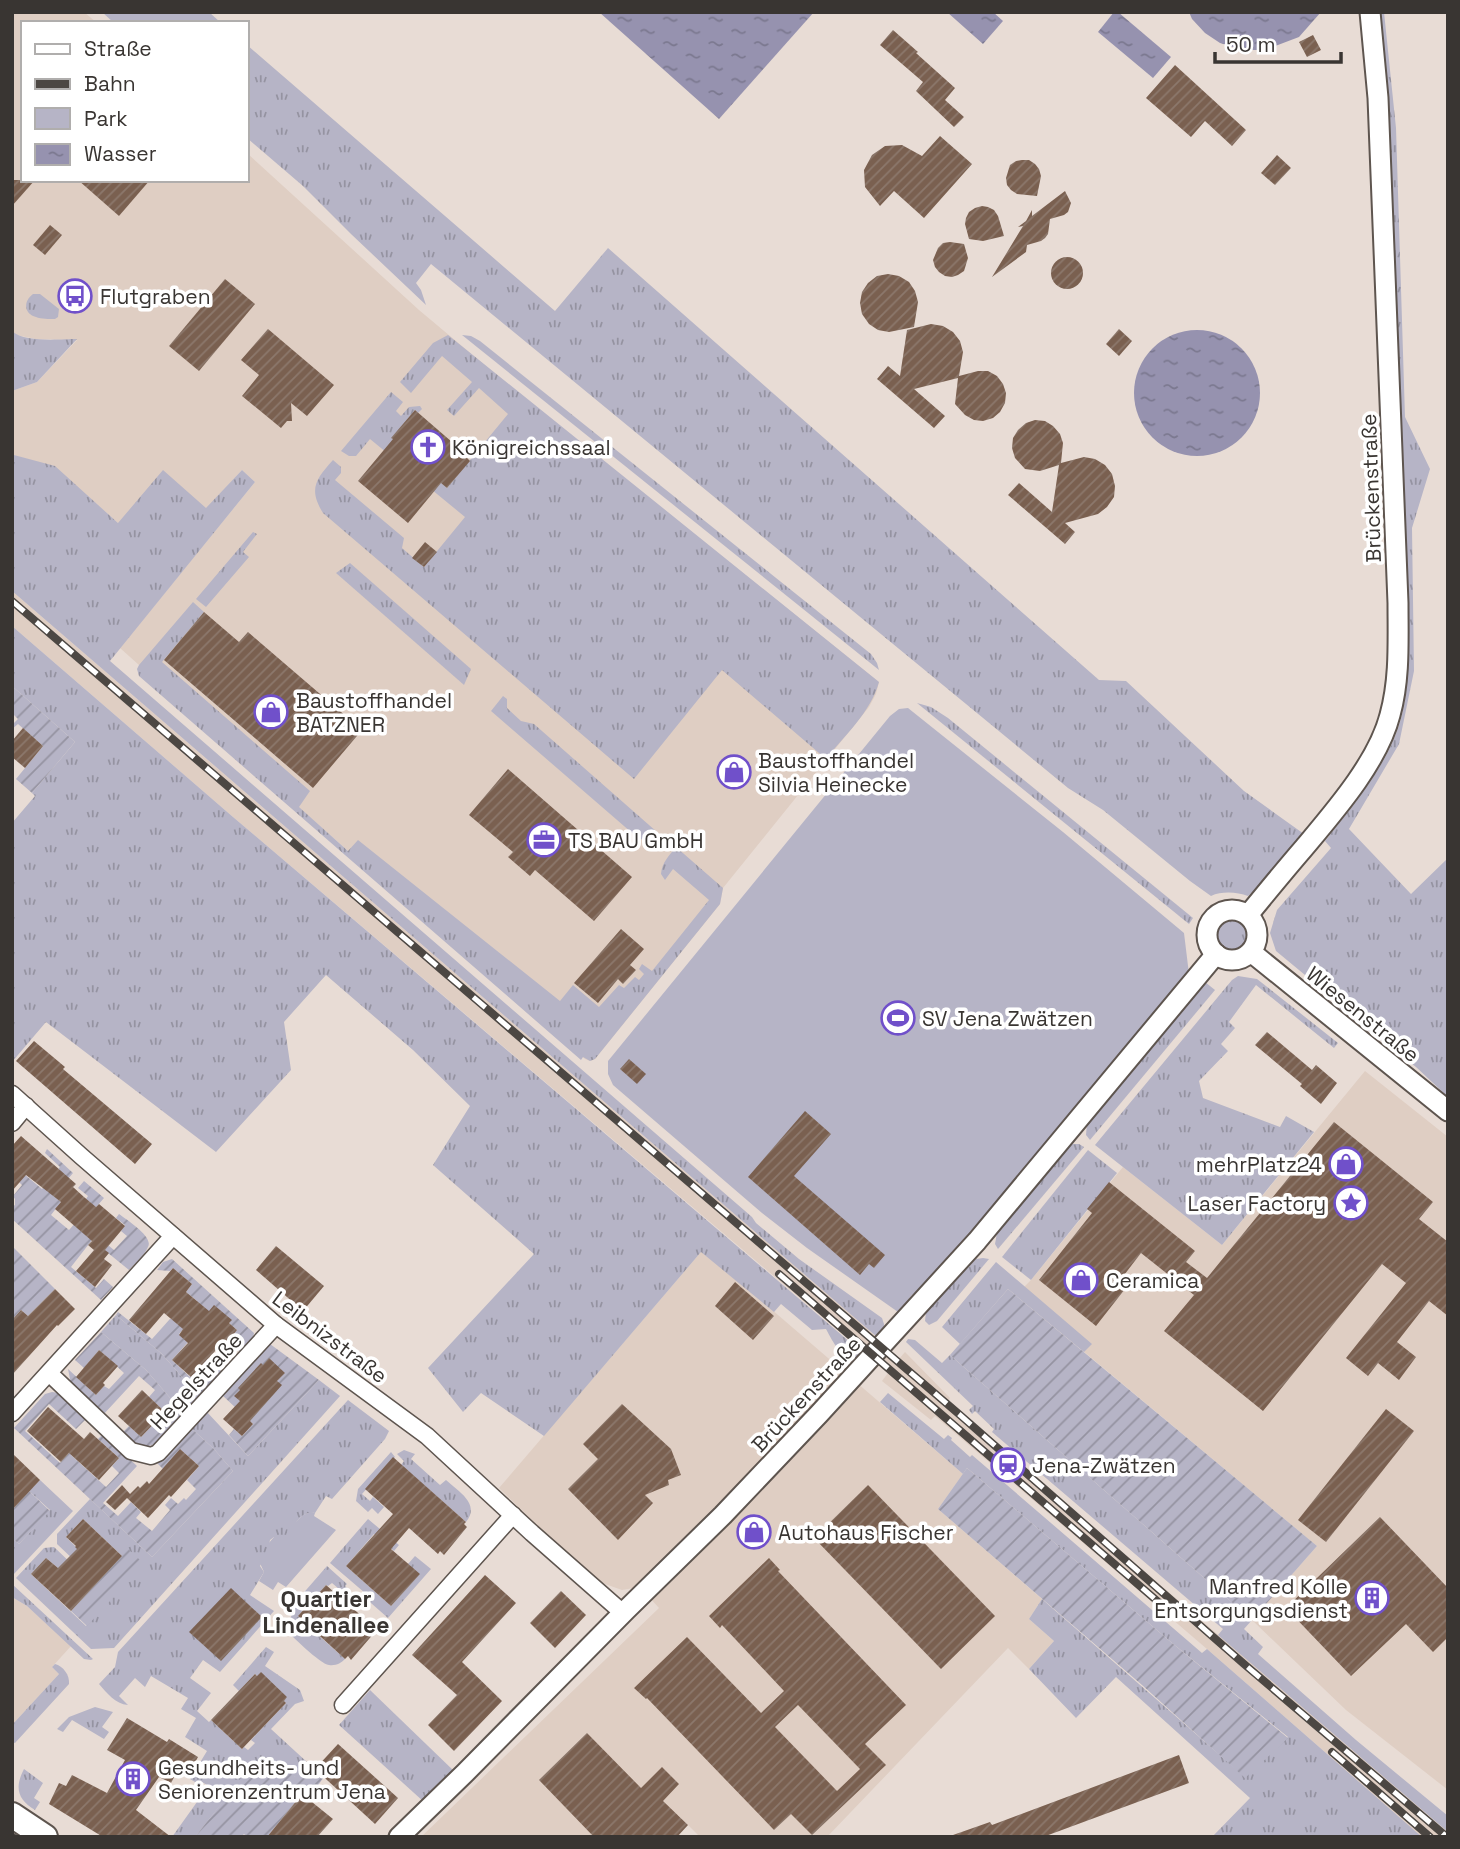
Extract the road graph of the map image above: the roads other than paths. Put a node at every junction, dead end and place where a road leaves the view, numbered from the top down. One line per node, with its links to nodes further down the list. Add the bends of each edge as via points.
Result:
1 (1370, 12): 2 (street, Brückenstraße, via 1378,98 1398,603 1395,690 1383,737 1362,773)
2 (1248, 915): 3 (street, via 1257,936); 4 (street, via 1225,910 1212,919 1206,933)
3 (1251, 952): 4 (street, via 1238,960); 7 (street, Wiesenstraße)
4 (1216, 954): 14 (street, Brückenstraße, via 968,1251 741,1497)
5 (12, 1094): 6 (street, Leibnizstraße)
6 (26, 1106): 8 (street); 9 (street, Leibnizstraße)
7 (1448, 1111)
8 (12, 1123)
9 (173, 1236): 10 (street, Leibnizstraße); 11 (street)
10 (276, 1325): 11 (street, Hegelstraße, via 151,1456 131,1451); 13 (street, Leibnizstraße, via 427,1436)
11 (48, 1373): 12 (street)
12 (12, 1413)
13 (513, 1515): 14 (street, Leibnizstraße); 15 (street)
14 (623, 1613): 16 (street, Brückenstraße)
15 (343, 1705)
16 (398, 1837)

